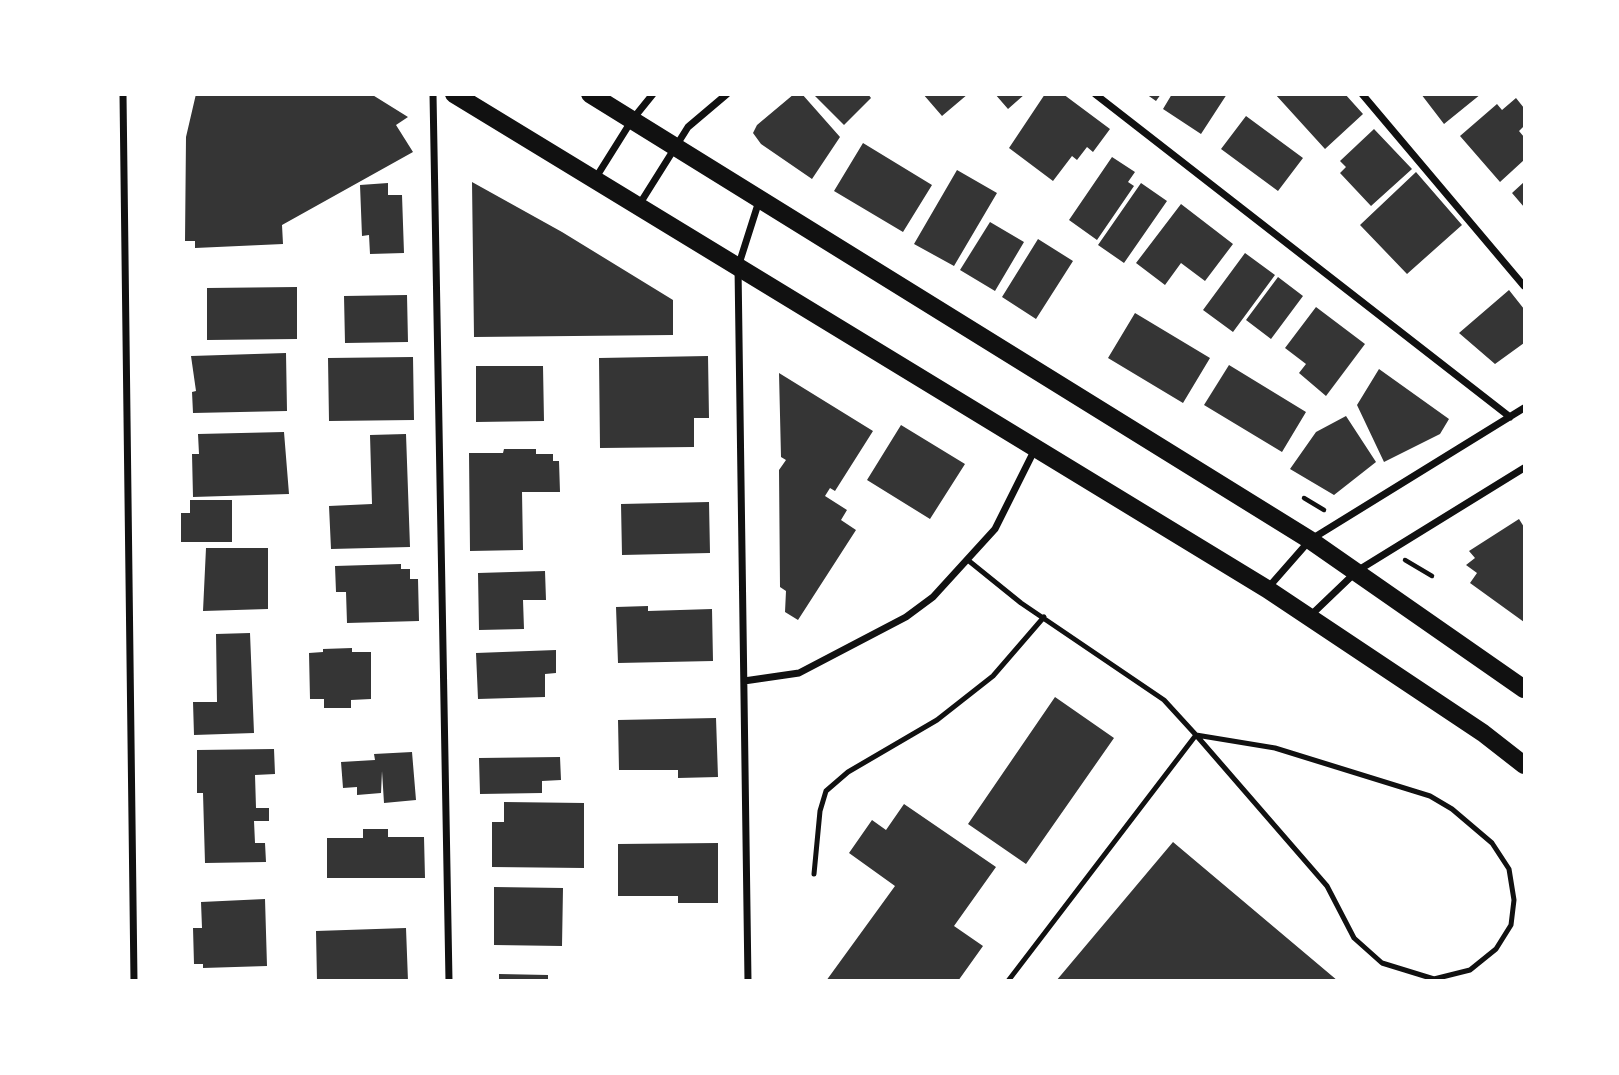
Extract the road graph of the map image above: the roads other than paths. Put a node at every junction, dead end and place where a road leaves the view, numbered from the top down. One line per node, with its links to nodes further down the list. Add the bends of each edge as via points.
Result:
1 (123, 94): 32 (street)
2 (433, 94): 33 (street)
3 (454, 94): 11 (main road)
4 (590, 94): 9 (main road)
5 (653, 94): 9 (street)
6 (727, 94): 10 (street, via 695,120)
7 (1095, 94): 17 (street)
8 (1362, 94): 15 (street)
9 (632, 120): 10 (main road); 11 (street)
10 (675, 145): 12 (main road); 13 (street)
11 (595, 179): 13 (main road)
12 (760, 197): 14 (street); 20 (main road)
13 (638, 205): 14 (main road)
14 (738, 267): 18 (main road); 26 (street)
15 (1524, 286)
16 (1524, 408): 17 (street)
17 (1510, 417): 20 (street)
18 (1035, 448): 21 (street, via 995,529); 23 (main road)
19 (1524, 468): 22 (street)
20 (1310, 540): 22 (main road); 23 (street)
21 (969, 561): 24 (lane); 26 (street, via 933,597 869,638 799,673)
22 (1357, 571): 25 (street); 27 (main road)
23 (1267, 589): 25 (main road)
24 (1044, 617): 28 (lane, via 1164,700); 30 (lane, via 993,676 937,720 848,772 827,792 820,811)
25 (1309, 617): 29 (main road)
26 (744, 681): 34 (street)
27 (1524, 689)
28 (1196, 736): 31 (lane, via 1327,886 1354,939 1382,963); 31 (lane, via 1275,748 1430,796 1492,843 1509,869 1514,900 1511,925 1496,949 1469,970); 35 (lane)
29 (1524, 765)
30 (814, 874)
31 (1435, 980)
32 (134, 981)
33 (449, 981)
34 (748, 981)
35 (1008, 981)

